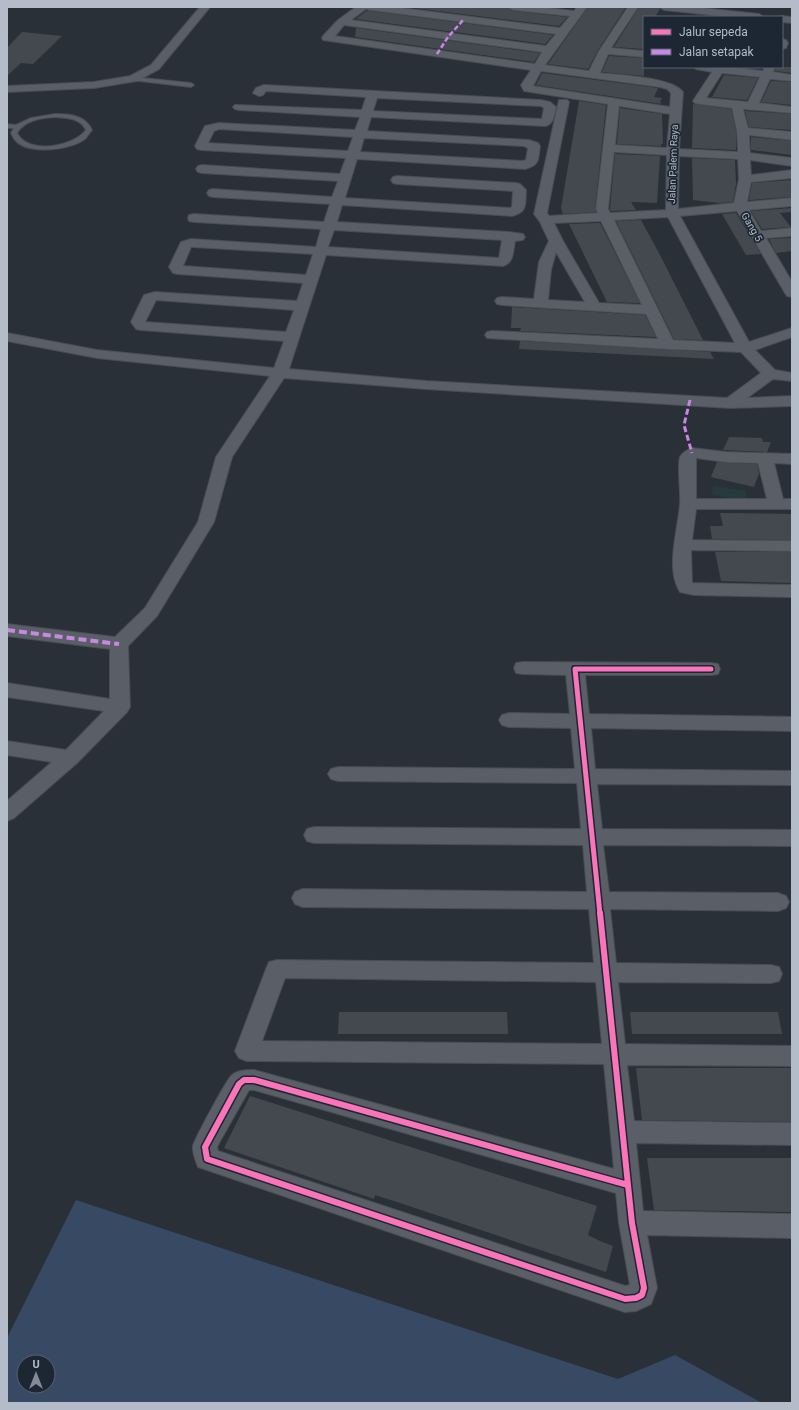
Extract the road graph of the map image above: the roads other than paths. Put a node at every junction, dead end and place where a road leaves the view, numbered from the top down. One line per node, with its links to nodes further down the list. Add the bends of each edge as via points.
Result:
1 (205, 7): 24 (street, via 155,67)
2 (362, 7): 11 (street)
3 (370, 7): 10 (street)
4 (513, 7): 7 (street)
5 (634, 7): 15 (street)
6 (664, 7): 8 (street)
7 (579, 11): 12 (street)
8 (687, 11): 9 (street)
9 (747, 16)
10 (464, 19): 12 (street); 13 (street)
11 (342, 22): 13 (street); 16 (street, via 328,39)
12 (564, 32): 14 (street)
13 (448, 37): 14 (street); 16 (street)
14 (549, 50): 18 (street)
15 (604, 51): 17 (street); 22 (street)
16 (438, 54): 18 (street)
17 (643, 54)
18 (539, 68): 22 (street); 29 (street, via 527,85 528,88)
19 (710, 68): 20 (street)
20 (719, 69): 21 (street); 30 (street)
21 (768, 71): 23 (street); 34 (street)
22 (593, 75): 32 (street, via 667,85 677,92)
23 (792, 78)
24 (134, 79): 25 (lane); 26 (street, via 94,85)
25 (191, 85)
26 (7, 89)
27 (259, 93): 28 (street, via 264,88)
28 (373, 94): 37 (street); 37 (street, via 541,103 550,107 545,123)
29 (565, 95): 31 (street); 62 (street, via 540,214)
30 (699, 101): 32 (street); 33 (street)
31 (614, 102): 32 (street); 43 (street)
32 (676, 105): 44 (street, Jalan Palem Raya)
33 (737, 106): 34 (street); 40 (street, Gang 5)
34 (752, 106): 36 (street)
35 (239, 107): 37 (street)
36 (792, 110)
37 (367, 114): 41 (street)
38 (7, 126): 39 (lane)
39 (18, 127): 39 (lane, via 34,119 57,116 82,121 89,130 85,136 69,145 38,148 16,140 14,134)
40 (743, 131): 42 (street); 46 (street, Gang 5)
41 (360, 134): 45 (street); 45 (street, via 214,126 209,128 201,146); 47 (street, via 534,146 532,162 524,168)
42 (792, 136)
43 (609, 148): 44 (street); 60 (street, via 602,197)
44 (673, 152): 46 (street); 59 (street, Jalan Palem Raya)
45 (353, 155): 47 (street); 51 (street)
46 (744, 156): 48 (street); 52 (street, Gang 5)
47 (403, 158): 53 (street)
48 (792, 162)
49 (202, 169): 51 (street)
50 (792, 174): 52 (street)
51 (345, 178): 55 (street)
52 (745, 179): 58 (street, Gang 5)
53 (397, 180): 57 (street); 57 (street, via 516,187 520,190 518,209 512,212)
54 (213, 194): 55 (street)
55 (337, 202): 57 (street); 63 (street)
56 (792, 202): 58 (street)
57 (390, 205)
58 (740, 206): 59 (street); 65 (street, Gang 5)
59 (672, 213): 60 (street); 82 (street, Jalan Palem Raya)
60 (604, 216): 62 (street); 76 (street)
61 (194, 218): 63 (street)
62 (546, 220): 66 (street)
63 (329, 225): 67 (street); 67 (street, via 513,237 503,262)
64 (792, 232): 65 (street)
65 (756, 235): 69 (street, Gang 5)
66 (556, 241): 73 (street, via 551,246 547,260); 75 (street)
67 (321, 251): 70 (street); 70 (street, via 188,243 176,267 178,270)
68 (792, 263): 69 (street)
69 (774, 265): 71 (street, Gang 5)
70 (311, 279): 74 (street)
71 (791, 291)
72 (502, 300): 73 (street)
73 (541, 303): 75 (street)
74 (302, 306): 80 (street); 80 (street, via 155,296 149,298 138,322 141,326)
75 (594, 306): 76 (street)
76 (651, 310): 81 (street)
77 (792, 332): 82 (street)
78 (492, 335): 81 (street)
79 (7, 337): 83 (street, via 97,354)
80 (292, 337): 83 (street)
81 (668, 345): 82 (street)
82 (745, 348): 84 (street, Jalan Palem Raya)
83 (280, 373): 87 (street, via 426,385); 96 (street, via 224,457 206,522 151,612)
84 (770, 374): 85 (street); 87 (street)
85 (792, 377)
86 (792, 401): 87 (street)
87 (730, 403)
88 (765, 459): 89 (street); 90 (street, via 690,454); 91 (street)
89 (792, 459)
90 (688, 504): 91 (street); 92 (street)
91 (784, 504)
92 (683, 545): 93 (street); 94 (street, via 682,582 686,588)
93 (792, 546)
94 (792, 591)
95 (7, 630): 96 (street)
96 (119, 644): 101 (street)
97 (523, 668): 98 (street)
98 (574, 669): 99 (street); 103 (street)
99 (711, 669)
100 (7, 690): 101 (street)
101 (120, 707): 106 (street)
102 (509, 720): 103 (street)
103 (580, 721): 104 (street); 108 (street)
104 (792, 724)
105 (7, 748): 106 (street)
106 (70, 758): 110 (street)
107 (338, 774): 108 (street)
108 (585, 775): 109 (street); 112 (street)
109 (792, 778)
110 (8, 811)
111 (314, 835): 112 (street)
112 (591, 836): 113 (street); 115 (street)
113 (792, 838)
114 (303, 898): 115 (street)
115 (598, 901): 116 (street); 117 (street)
116 (778, 902)
117 (605, 972): 118 (street); 119 (street); 119 (street, via 277,969 247,1051)
118 (771, 974)
119 (613, 1055): 120 (street); 121 (street)
120 (792, 1056)
121 (622, 1132): 122 (street); 123 (street)
122 (792, 1134)
123 (628, 1185): 124 (street); 124 (street, via 254,1080 244,1080 239,1084 205,1147 207,1159 625,1299 642,1295 644,1288)
124 (632, 1224): 125 (street)
125 (792, 1226)

